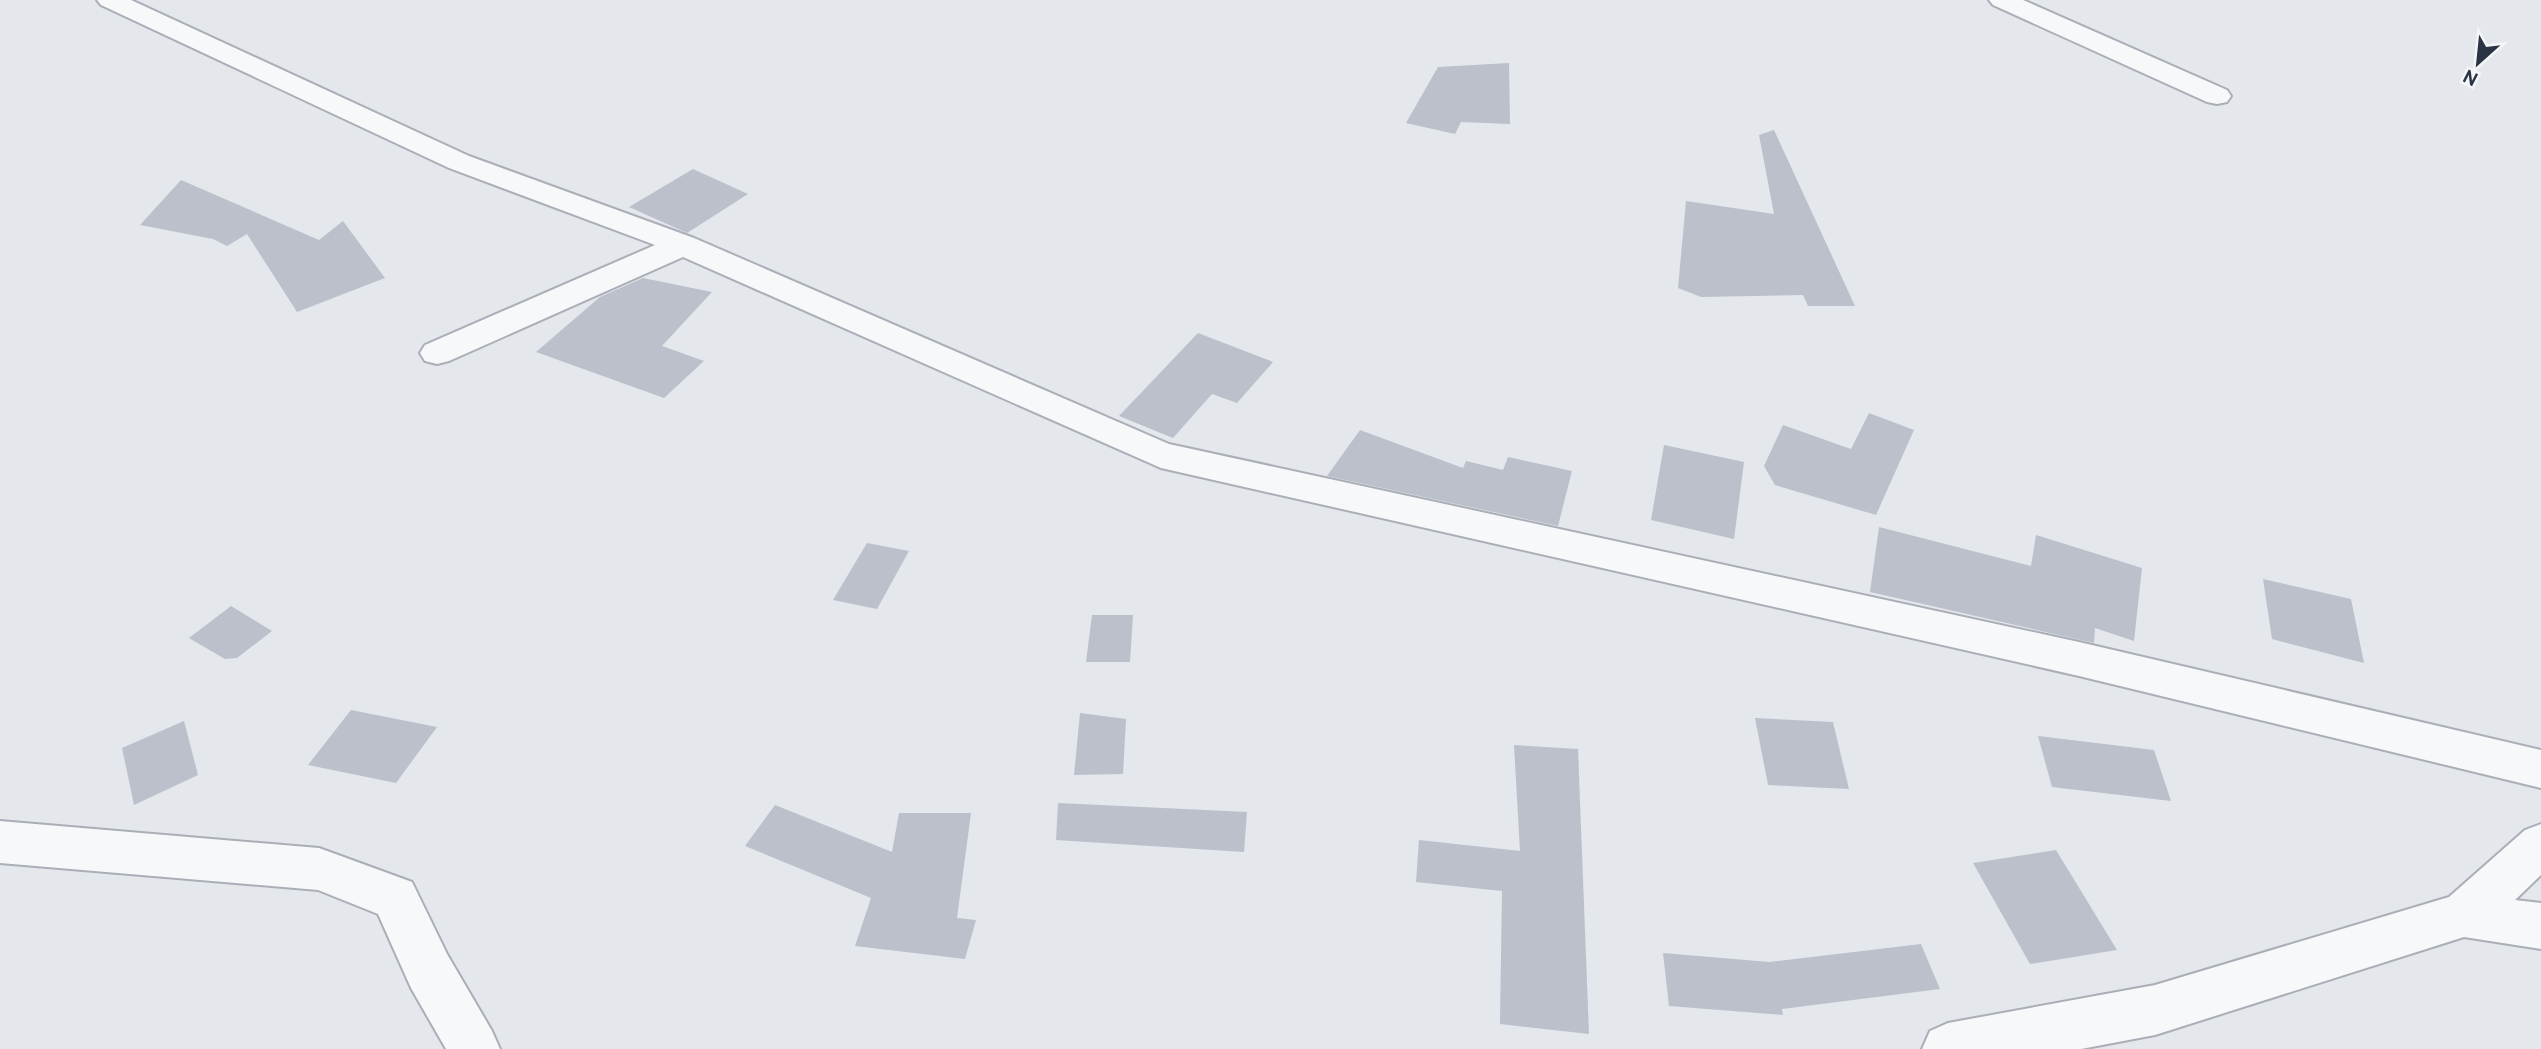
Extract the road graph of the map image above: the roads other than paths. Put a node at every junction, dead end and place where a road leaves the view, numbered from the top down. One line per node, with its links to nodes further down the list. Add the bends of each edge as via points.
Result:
1 (110, 0): 4 (street, via 459,162)
2 (2002, 0): 3 (street)
3 (2217, 96)
4 (683, 245): 5 (street); 6 (street, via 1161,455 2080,659)
5 (437, 352)
6 (2541, 769)
7 (0, 842): 11 (street, via 318,869 395,898 429,971)
8 (2541, 845): 9 (street)
9 (2464, 915): 10 (street); 12 (street, via 2155,1010)
10 (2541, 926)
11 (474, 1049)
12 (1948, 1049)

